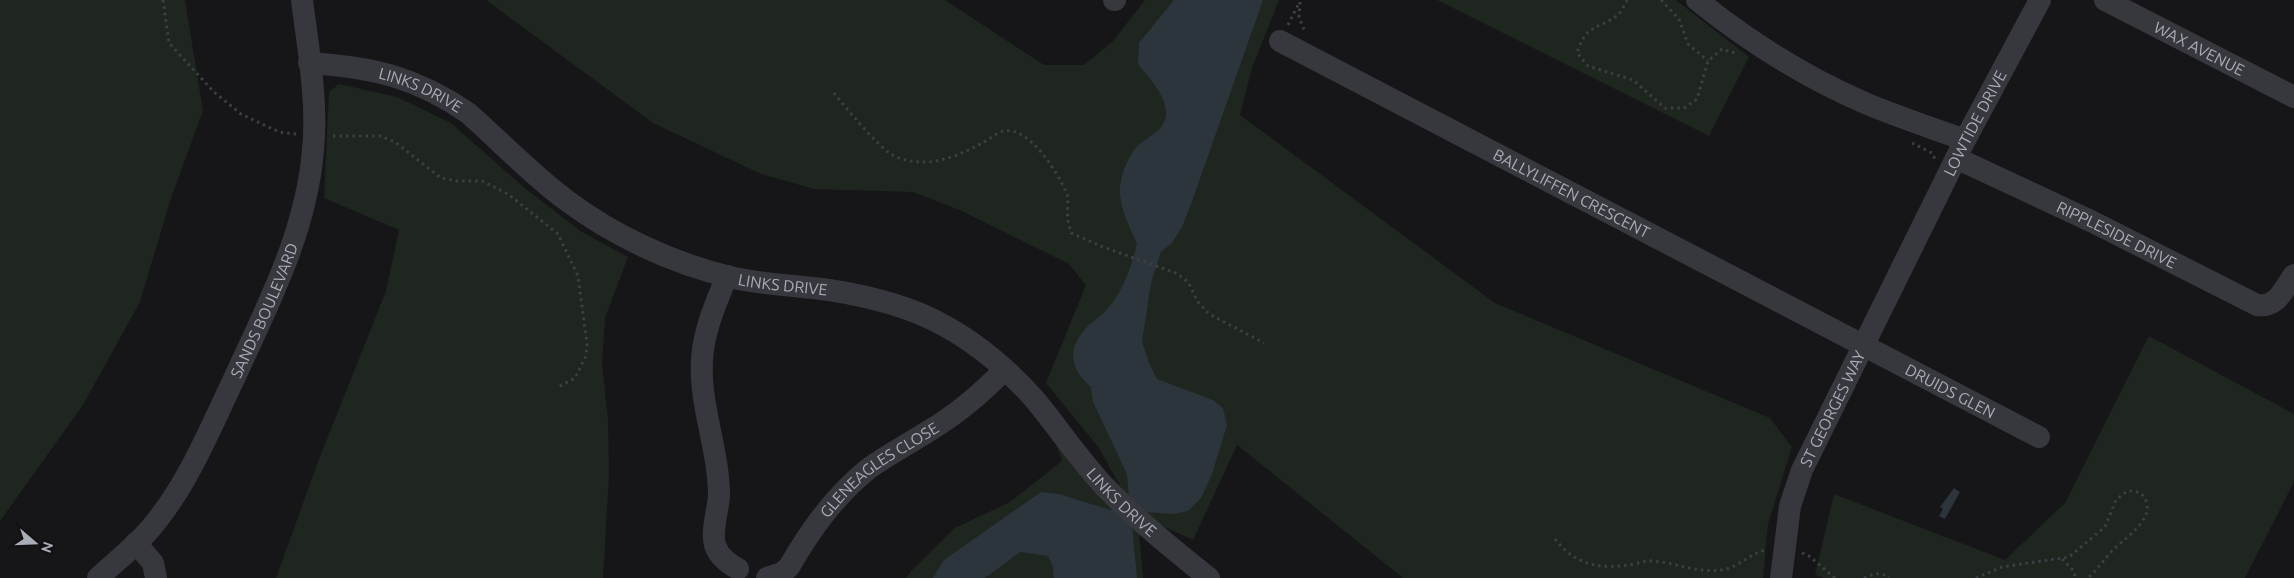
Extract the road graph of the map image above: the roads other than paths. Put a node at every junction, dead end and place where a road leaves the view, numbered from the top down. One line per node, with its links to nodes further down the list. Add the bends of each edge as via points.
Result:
1 (302, 0): 6 (street, SANDS BOULEVARD)
2 (1697, 0): 8 (street, RIPPLESIDE DRIVE, via 1745,37 1786,62)
3 (2040, 0): 8 (street, LOWTIDE DRIVE)
4 (2105, 0): 7 (street, WAX AVENUE)
5 (1280, 41): 12 (street, BALLYLIFFEN CRESCENT)
6 (309, 62): 11 (street, LINKS DRIVE, via 366,68 403,79 436,94 468,113 545,183 595,219 654,250); 15 (street, SANDS BOULEVARD, via 314,149 295,239 280,279 203,445 170,503)
7 (2294, 97)
8 (1953, 154): 9 (street, LOWTIDE DRIVE); 10 (street, RIPPLESIDE DRIVE, via 2247,301 2266,306 2275,302)
9 (1912, 249): 12 (street, ST GEORGES WAY)
10 (2294, 275)
11 (727, 276): 13 (street, LINKS DRIVE, via 779,286 828,290 907,309 945,326); 16 (street, GLENEAGLES CLOSE, via 707,330 702,380 718,480 714,542 720,556)
12 (1862, 346): 14 (street, DRUIDS GLEN); 21 (street, ST GEORGES WAY, via 1795,489)
13 (1004, 370): 19 (street, GLENEAGLES CLOSE, via 971,402 852,483 822,515 789,567 782,574); 20 (street, LINKS DRIVE, via 1036,401 1107,490)
14 (2039, 437)
15 (136, 544): 17 (street, SANDS BOULEVARD); 18 (street, via 153,564)
16 (736, 573): 19 (street, GLENEAGLES CLOSE)
17 (98, 578)
18 (156, 578)
19 (767, 578)
20 (1209, 578)
21 (1781, 578)

